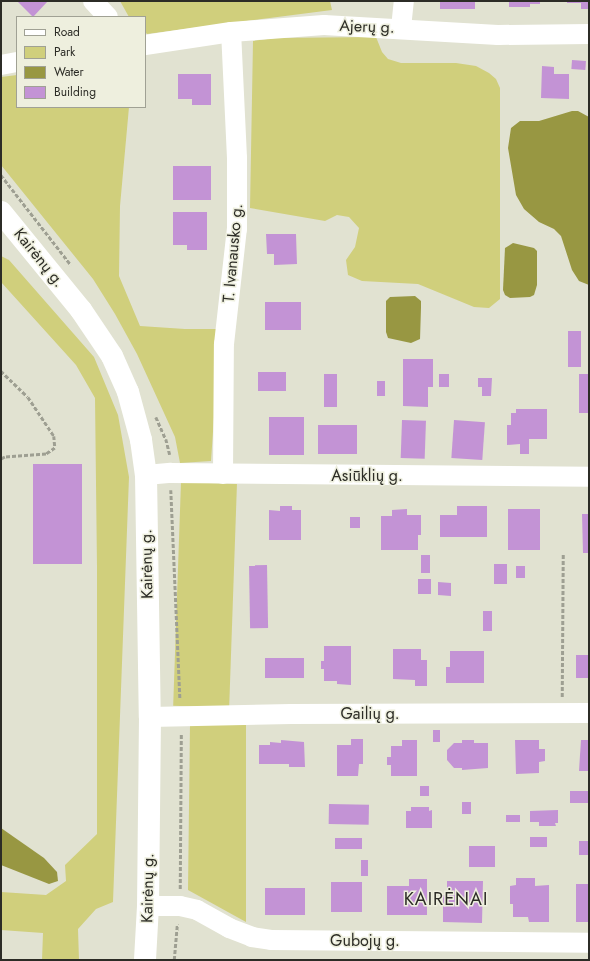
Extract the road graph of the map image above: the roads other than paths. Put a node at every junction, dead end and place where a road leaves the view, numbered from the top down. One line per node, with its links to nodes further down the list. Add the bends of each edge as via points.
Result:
1 (94, 1): 3 (street)
2 (404, 1): 4 (street)
3 (107, 16)
4 (401, 28): 5 (street, Ajerų g., via 324,25); 6 (street, Ajerų g., via 498,35)
5 (231, 32): 7 (street, Ajerų g.); 11 (street, T. Ivanausko g., via 237,158 237,229 224,344)
6 (589, 34)
7 (146, 45)
8 (16, 62): 9 (street)
9 (1, 64)
10 (1, 212): 12 (main road, Kairėnų g., via 81,310 112,356 135,414)
11 (223, 474): 12 (street, Asiūklių g.); 13 (street, Asiūklių g.)
12 (146, 475): 15 (main road, Kairėnų g.)
13 (589, 477)
14 (589, 713): 15 (street, Gailių g.)
15 (150, 717): 16 (main road, Kairėnų g.)
16 (148, 906): 17 (street, Gubojų g., via 180,906 197,910 229,928 252,937 271,940); 18 (main road, Kairėnų g.)
17 (589, 943)
18 (145, 960)

